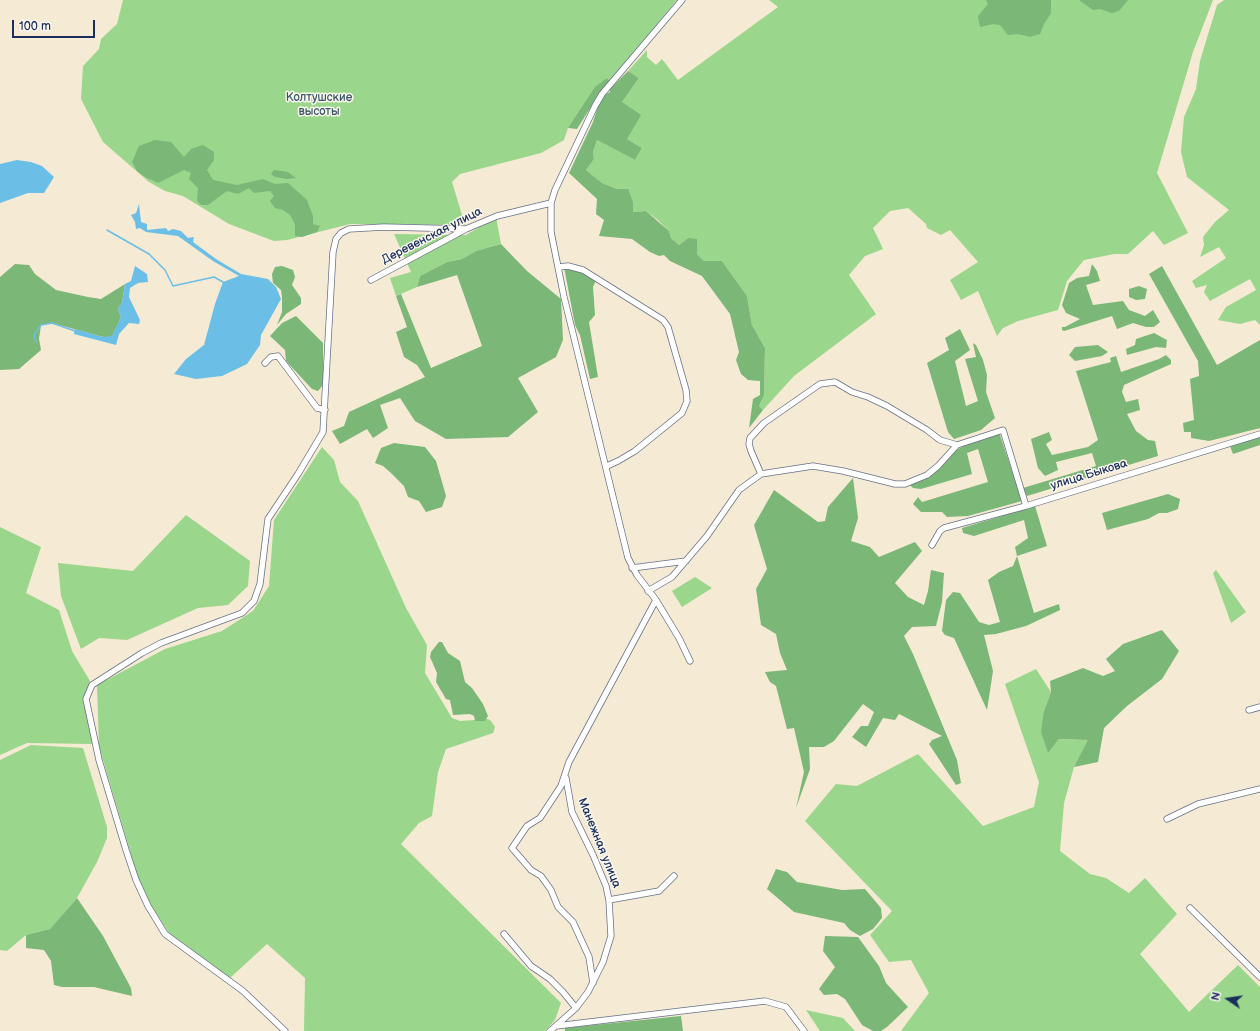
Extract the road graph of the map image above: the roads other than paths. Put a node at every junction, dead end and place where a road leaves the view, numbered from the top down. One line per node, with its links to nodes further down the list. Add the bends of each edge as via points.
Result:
1 (682, 0): 2 (street, via 602,94 583,128)
2 (551, 203): 3 (street, Деревенская улица, via 497,216); 4 (street, via 551,232)
3 (466, 229): 5 (street, Деревенская улица); 7 (street, via 349,229 336,239)
4 (558, 267): 10 (street); 10 (street, via 568,266 583,270 663,320 668,327 686,390 687,401 682,413 634,451)
5 (371, 280)
6 (265, 363): 7 (street, via 278,356 317,408)
7 (325, 410): 32 (street, via 320,440 268,519 260,584 254,601 242,613 161,643 142,653 92,685 86,699 100,760 126,850 148,906 165,934 243,991)
8 (1260, 434): 12 (street, улица Быкова)
9 (957, 445): 11 (street, via 927,475 905,484 813,466); 11 (street, via 940,440 887,406 835,382 820,384 764,423 750,438 751,451); 12 (street, via 1003,430)
10 (607, 466): 15 (street)
11 (762, 474): 14 (street, via 739,490)
12 (1026, 506): 13 (street, улица Быкова, via 944,528)
13 (932, 545)
14 (686, 561): 15 (street); 16 (street, via 672,577)
15 (632, 568): 16 (street)
16 (648, 591): 17 (street)
17 (656, 600): 18 (street); 21 (street, via 603,696 569,762)
18 (690, 661)
19 (1260, 707): 20 (street)
20 (1249, 710)
21 (567, 771): 25 (street, Манежная улица, via 567,790 572,812 600,872); 29 (street, via 561,786 540,818 527,826 512,848 531,870 541,876 558,907 573,922 589,957)
22 (1260, 789): 23 (street, via 1198,804)
23 (1167, 818)
24 (674, 876): 25 (street, via 658,891)
25 (609, 900): 29 (street, Манежная улица, via 609,947)
26 (1190, 908): 28 (street)
27 (504, 934): 30 (street, via 531,966 559,987)
28 (1260, 977)
29 (593, 982): 30 (street, Манежная улица)
30 (576, 1008): 31 (street, Манежная улица)
31 (556, 1026): 33 (street, Манежная улица); 34 (street, via 765,1001 786,1007)
32 (285, 1031)
33 (550, 1031)
34 (804, 1031)

